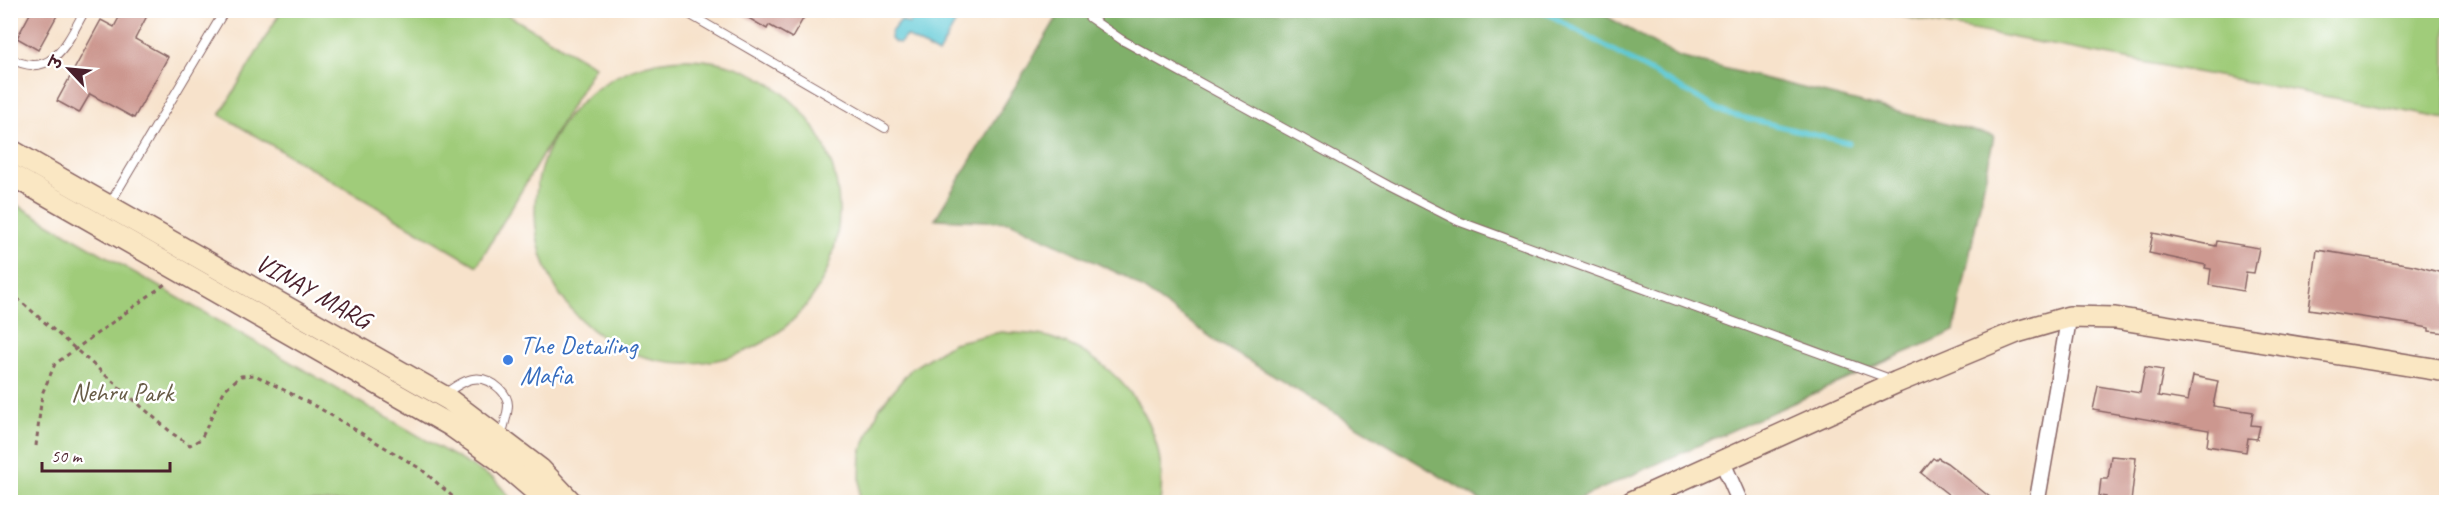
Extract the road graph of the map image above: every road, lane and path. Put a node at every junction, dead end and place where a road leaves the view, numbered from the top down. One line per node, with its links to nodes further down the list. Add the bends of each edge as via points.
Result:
1 (85, 10): 5 (lane, via 66,45 51,61 31,66)
2 (225, 10): 9 (lane)
3 (682, 10): 6 (lane)
4 (1083, 10): 15 (lane, via 1122,40 1458,221)
5 (10, 58)
6 (885, 128)
7 (10, 150): 9 (main road, VINAY MARG)
8 (10, 174): 10 (main road, VINAY MARG)
9 (108, 206): 16 (main road, VINAY MARG)
10 (181, 272): 13 (path); 21 (main road, VINAY MARG, via 450,425)
11 (10, 292): 13 (path)
12 (2069, 317): 14 (main road, via 2115,318); 15 (main road, via 2017,332); 25 (street)
13 (76, 349): 18 (path, via 56,364 42,394); 20 (path, via 190,445 201,439 225,389 241,376 255,375 319,408 420,469)
14 (2446, 371)
15 (1897, 382): 19 (main road)
16 (441, 396): 17 (main road, VINAY MARG); 17 (lane, via 463,381 492,381 508,404)
17 (501, 438): 22 (main road, VINAY MARG, via 540,468)
18 (36, 446)
19 (1722, 462): 23 (main road); 24 (street)
20 (459, 502)
21 (548, 502)
22 (571, 502)
23 (1634, 502)
24 (1740, 502)
25 (2037, 502)

